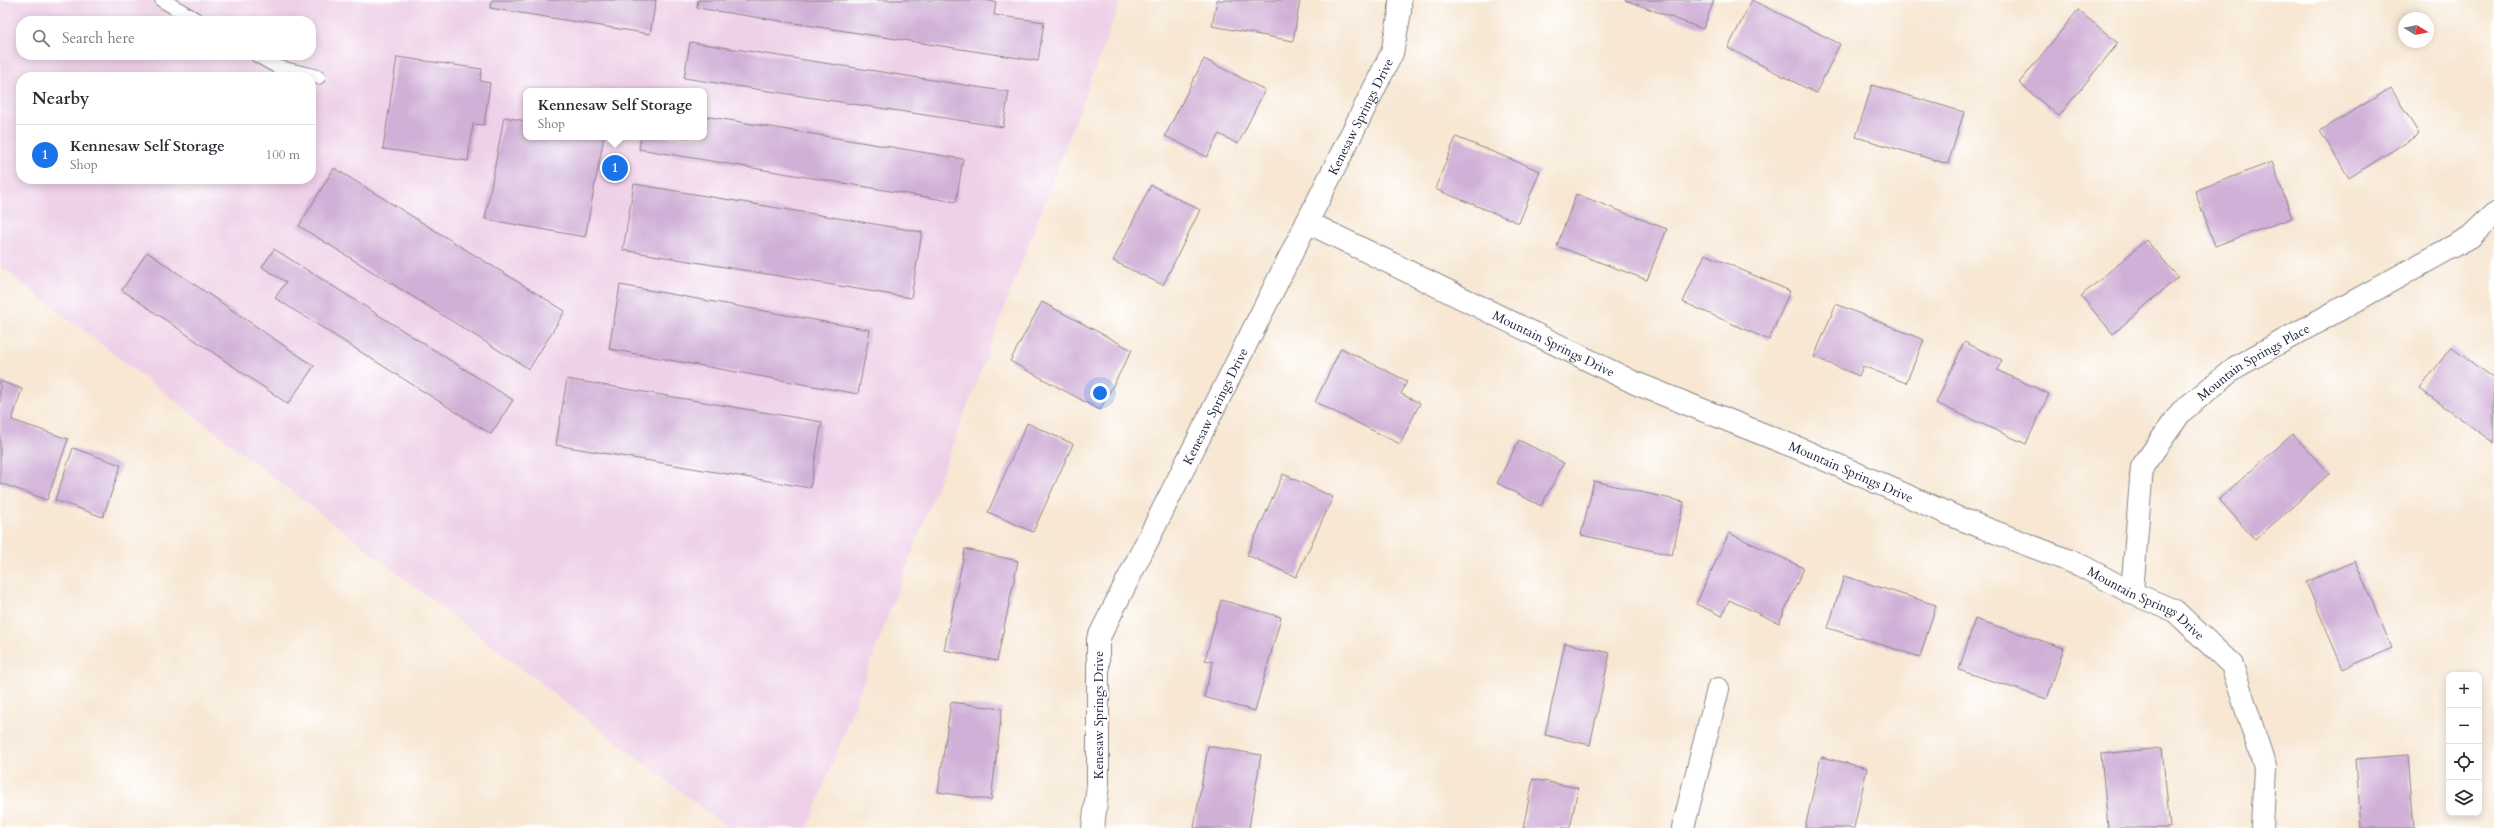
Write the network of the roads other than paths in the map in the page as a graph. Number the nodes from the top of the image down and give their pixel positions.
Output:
1 (162, 0) edge
2 (1400, 0) edge
3 (189, 16) edge
4 (266, 60) edge
5 (297, 72) edge
6 (2494, 214) edge
7 (1307, 222) junction
8 (2132, 594) junction
9 (1718, 689) dead end
10 (1093, 828) edge
11 (1683, 828) edge
12 (2262, 828) edge

1 - 3 lane
2 - 7 street, Kenesaw Springs Drive
4 - 5 lane
6 - 8 street, Mountain Springs Place
7 - 8 street, Mountain Springs Drive
7 - 10 street, Kenesaw Springs Drive
8 - 12 street, Mountain Springs Drive
9 - 11 street

